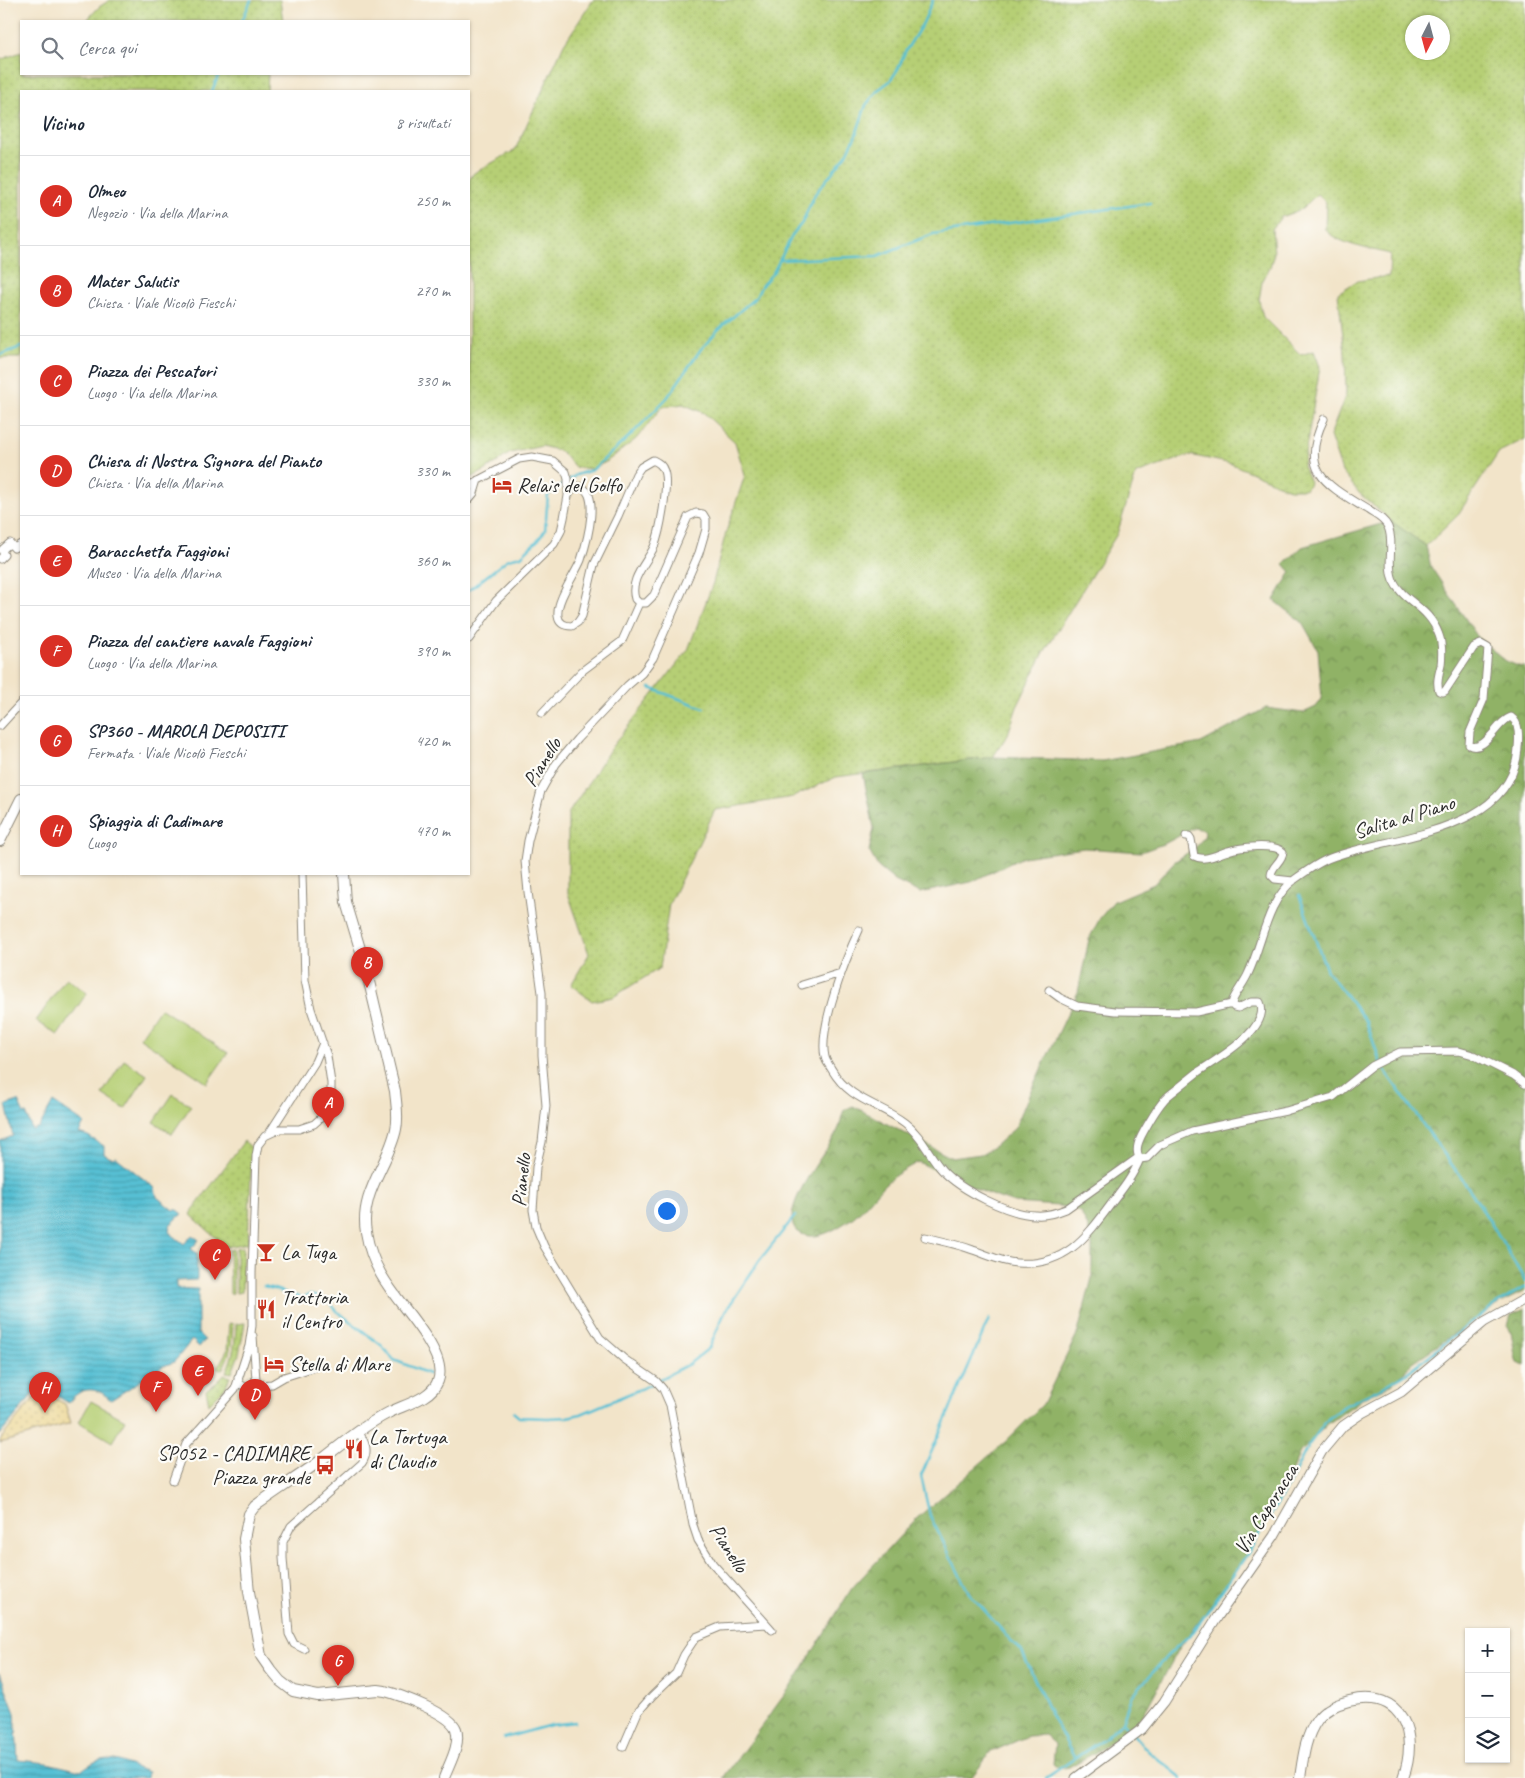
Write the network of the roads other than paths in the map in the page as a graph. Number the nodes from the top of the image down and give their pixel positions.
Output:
1 (1324, 420) dead end
2 (478, 480) junction
3 (470, 484) edge
4 (568, 496) junction
5 (470, 498) edge
6 (20, 545) edge
7 (0, 559) edge
8 (639, 603) junction
9 (470, 638) edge
10 (20, 705) edge
11 (542, 713) dead end
12 (0, 726) edge
13 (20, 801) edge
14 (1186, 836) dead end
15 (0, 841) edge
16 (302, 875) edge
17 (344, 875) edge
18 (1292, 881) junction
19 (859, 930) dead end
20 (841, 973) junction
21 (802, 985) dead end
22 (1049, 990) dead end
23 (1232, 1004) junction
24 (323, 1042) junction
25 (1525, 1084) edge
26 (270, 1132) junction
27 (1139, 1158) junction
28 (925, 1237) dead end
29 (1525, 1299) edge
30 (252, 1326) junction
31 (321, 1365) dead end
32 (238, 1378) junction
33 (256, 1380) junction
34 (358, 1431) junction
35 (173, 1480) dead end
36 (304, 1649) dead end
37 (623, 1747) dead end
38 (444, 1778) edge
39 (1076, 1778) edge
40 (1300, 1778) edge
41 (1403, 1778) edge

1 - 18 street, Salita al Piano
2 - 3 street
2 - 4 street
2 - 5 street
4 - 8 street
4 - 9 street
6 - 7 street
8 - 11 street
8 - 37 street, Pianello
10 - 12 street
13 - 15 main road
14 - 18 street
16 - 24 street
17 - 34 main road
18 - 23 street, Salita al Piano
19 - 20 street
20 - 21 street
20 - 27 street
22 - 23 street
23 - 27 street
24 - 26 street
24 - 26 street
25 - 27 street
26 - 30 street
27 - 28 street
29 - 39 street, Via Caporacca
30 - 32 street
30 - 33 street
31 - 33 street
32 - 33 street
32 - 35 street
34 - 36 street
34 - 38 main road
40 - 41 main road

